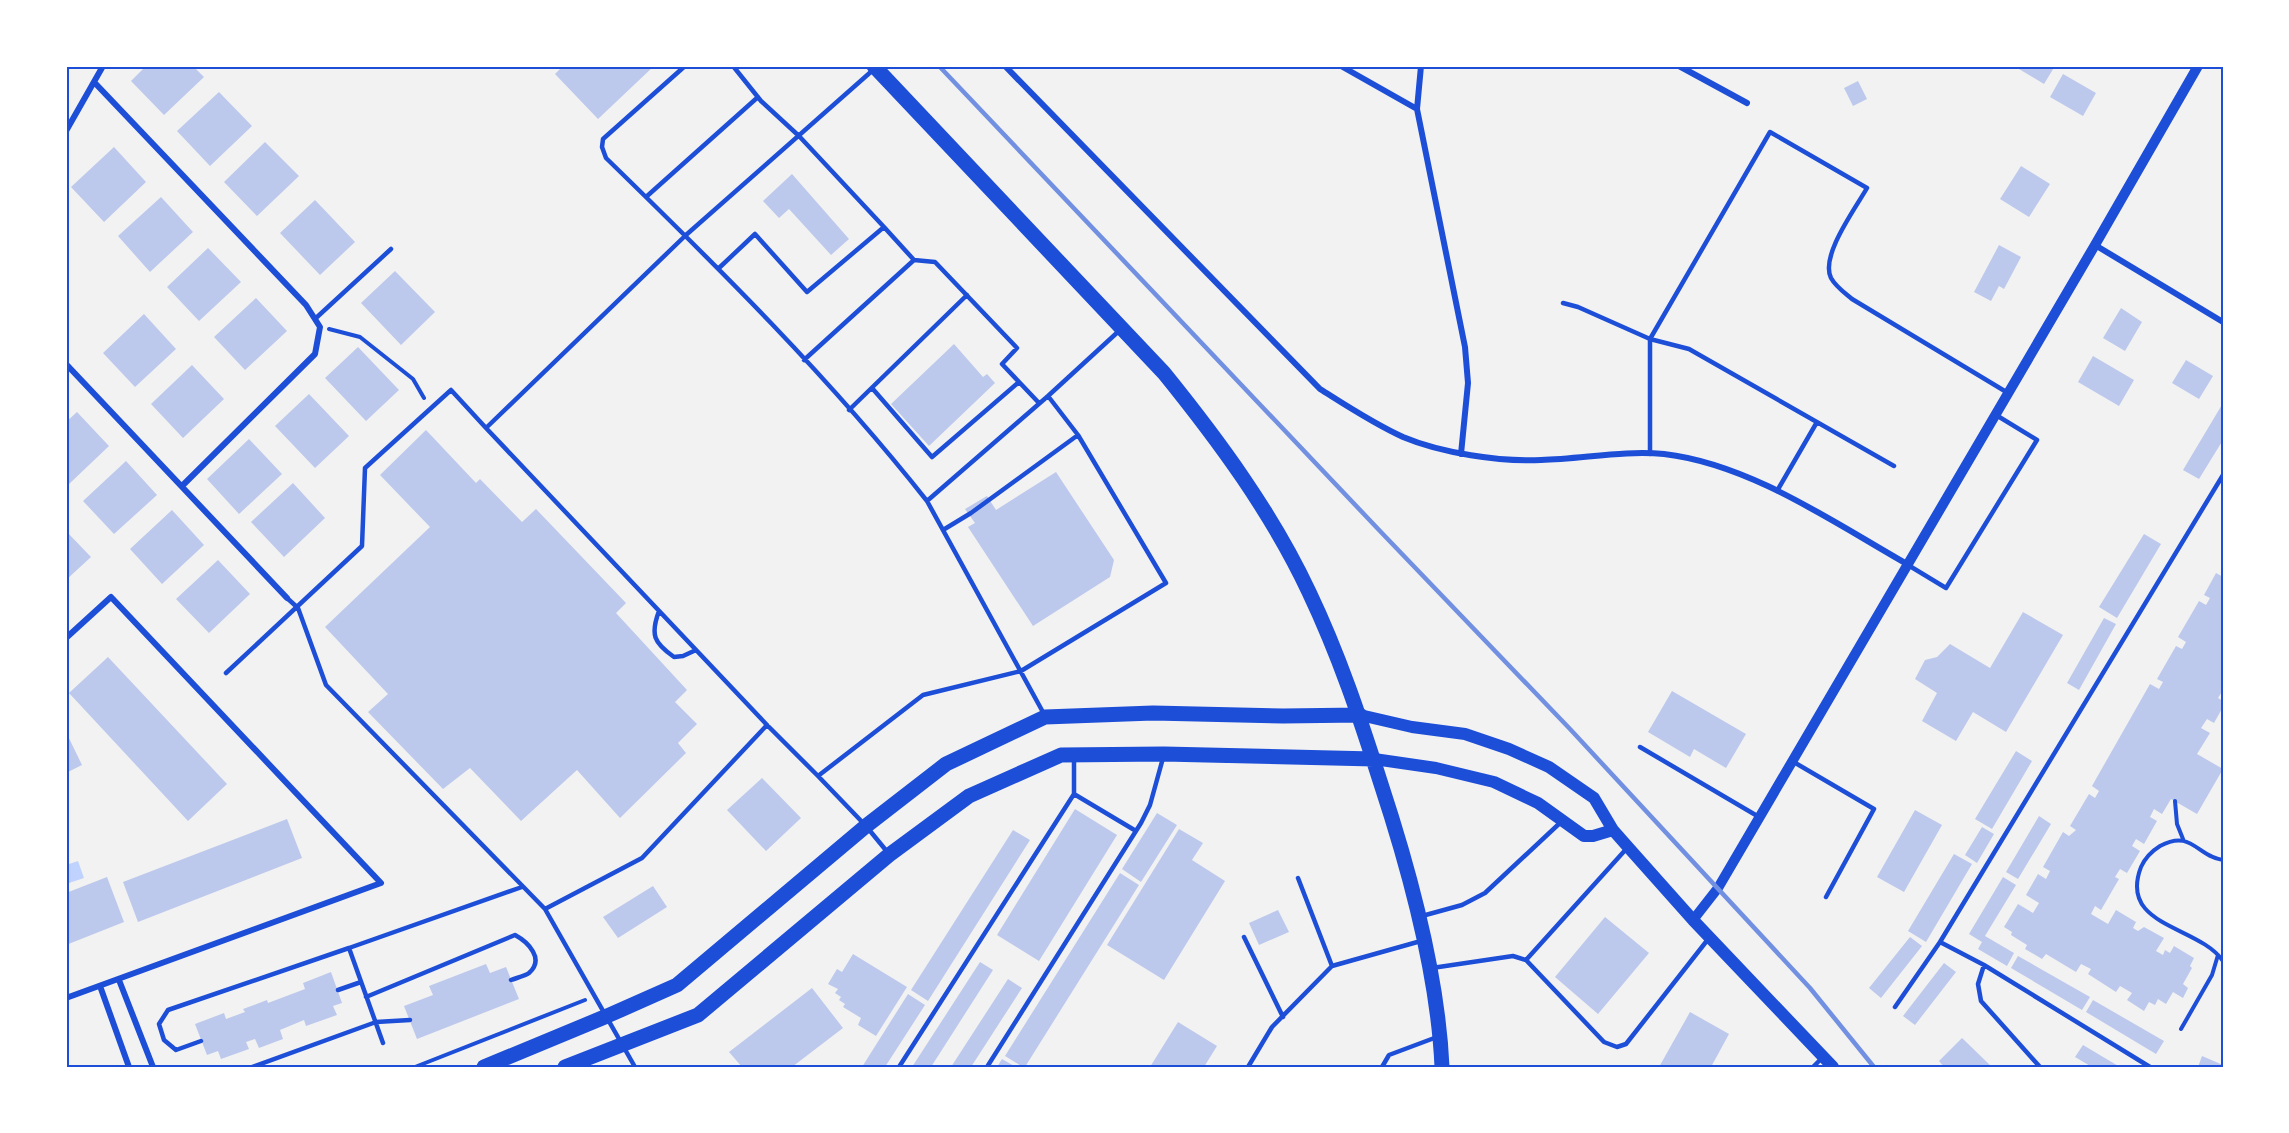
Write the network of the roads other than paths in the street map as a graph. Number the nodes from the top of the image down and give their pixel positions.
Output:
1 (103, 66) edge
2 (685, 66) edge
3 (733, 66) edge
4 (1005, 66) edge
5 (1341, 66) edge
6 (1421, 66) edge
7 (1679, 66) edge
8 (2198, 66) edge
9 (875, 67) edge
10 (94, 82) junction
11 (758, 97) junction
12 (1747, 103) dead end
13 (1418, 109) junction
14 (66, 131) edge
15 (798, 136) junction
16 (646, 197) junction
17 (884, 227) junction
18 (686, 235) junction
19 (2095, 246) junction
20 (391, 249) dead end
21 (914, 261) junction
22 (719, 268) junction
23 (967, 295) junction
24 (1563, 303) dead end
25 (316, 318) junction
26 (2223, 322) edge
27 (1122, 328) junction
28 (1650, 339) junction
29 (804, 360) junction
30 (66, 364) edge
31 (1019, 382) junction
32 (872, 388) junction
33 (2008, 393) junction
34 (1048, 396) junction
35 (1039, 403) junction
36 (849, 410) junction
37 (1996, 414) junction
38 (1817, 422) junction
39 (486, 428) junction
40 (1078, 435) junction
41 (1461, 454) junction
42 (1650, 454) junction
43 (1894, 466) dead end
44 (2223, 475) edge
45 (182, 486) junction
46 (1777, 491) junction
47 (927, 501) junction
48 (943, 530) junction
49 (1907, 564) junction
50 (287, 598) joint
51 (298, 608) junction
52 (659, 612) junction
53 (66, 638) edge
54 (696, 650) junction
55 (1021, 671) junction
56 (226, 673) dead end
57 (1360, 715) junction
58 (1045, 717) junction
59 (767, 725) junction
60 (1640, 747) dead end
61 (1164, 754) junction
62 (1074, 755) junction
63 (1374, 759) junction
64 (1792, 761) junction
65 (818, 776) junction
66 (1074, 794) junction
67 (1759, 818) junction
68 (1563, 820) junction
69 (866, 826) junction
70 (1613, 830) junction
71 (1136, 831) junction
72 (1628, 847) junction
73 (889, 855) junction
74 (1298, 878) dead end
75 (522, 887) junction
76 (1826, 897) dead end
77 (545, 909) junction
78 (1418, 917) junction
79 (1693, 920) junction
80 (1244, 937) dead end
81 (1709, 937) junction
82 (1423, 940) junction
83 (1940, 942) junction
84 (349, 948) junction
85 (1526, 960) junction
86 (1984, 965) junction
87 (1332, 966) junction
88 (1429, 969) junction
89 (119, 980) junction
90 (511, 980) dead end
91 (361, 982) junction
92 (100, 986) junction
93 (338, 990) dead end
94 (66, 998) edge
95 (366, 998) junction
96 (1895, 1007) dead end
97 (607, 1016) junction
98 (1282, 1017) junction
99 (410, 1020) dead end
100 (376, 1022) junction
101 (1439, 1036) junction
102 (201, 1041) dead end
103 (383, 1043) dead end
104 (623, 1044) junction
105 (1823, 1057) junction
106 (129, 1067) edge
107 (153, 1067) edge
108 (252, 1067) edge
109 (484, 1067) edge
110 (565, 1067) edge
111 (635, 1067) edge
112 (899, 1067) edge
113 (987, 1067) edge
114 (1248, 1067) edge
115 (1382, 1067) edge
116 (1442, 1067) edge
117 (1813, 1067) edge
118 (1833, 1067) edge
119 (2040, 1067) edge
120 (2152, 1067) edge

1 - 10 street
2 - 16 lane
3 - 11 lane
4 - 41 street
5 - 13 street
6 - 13 street
7 - 12 street
8 - 19 street
9 - 15 lane
9 - 27 main road
10 - 14 street
10 - 25 street
11 - 15 lane
11 - 16 lane
13 - 41 street
15 - 17 lane
15 - 18 lane
16 - 18 lane
17 - 21 lane
17 - 22 lane
18 - 22 lane
18 - 39 lane
19 - 26 street
19 - 33 street
20 - 25 lane
21 - 23 lane
21 - 29 lane
22 - 29 lane
23 - 31 lane
23 - 32 lane
24 - 28 lane
25 - 45 street
27 - 34 lane
27 - 57 main road
28 - 33 lane
28 - 38 lane
28 - 42 lane
29 - 36 lane
30 - 45 street
31 - 32 lane
31 - 35 lane
32 - 36 lane
33 - 37 street
34 - 35 lane
34 - 40 lane
35 - 47 lane
36 - 47 lane
37 - 49 street
37 - 49 lane
38 - 43 lane
38 - 46 lane
39 - 51 lane
39 - 52 lane
40 - 48 lane
40 - 55 lane
41 - 42 street
42 - 46 street
44 - 83 lane
45 - 50 street
46 - 49 street
47 - 48 lane
48 - 55 lane
49 - 64 street
50 - 51 lane
51 - 56 lane
51 - 75 lane
52 - 54 lane
52 - 54 lane
53 - 89 street
54 - 59 lane
55 - 58 lane
55 - 65 lane
57 - 58 main road
57 - 63 main road
57 - 70 main road
58 - 69 main road
59 - 65 lane
59 - 77 lane
60 - 67 lane
61 - 62 main road
61 - 63 main road
61 - 71 lane
62 - 66 lane
62 - 73 main road
63 - 68 main road
63 - 78 main road
64 - 67 street
64 - 76 lane
65 - 69 lane
66 - 71 lane
66 - 112 lane
67 - 79 street
68 - 70 main road
68 - 78 lane
69 - 73 lane
69 - 97 main road
70 - 72 main road
71 - 113 lane
72 - 79 main road
72 - 85 lane
73 - 104 main road
74 - 87 lane
75 - 77 lane
75 - 84 lane
77 - 97 lane
78 - 82 main road
79 - 81 main road
80 - 98 lane
81 - 85 lane
81 - 105 main road
82 - 87 lane
82 - 88 main road
83 - 86 lane
83 - 96 lane
84 - 91 lane
84 - 102 lane
85 - 88 lane
86 - 119 lane
86 - 120 lane
87 - 98 lane
88 - 101 main road
89 - 92 street
89 - 107 street
90 - 95 lane
91 - 93 lane
91 - 95 lane
92 - 94 street
92 - 106 street
95 - 100 lane
97 - 104 lane
97 - 109 main road
98 - 114 lane
99 - 100 lane
100 - 103 lane
100 - 108 lane
101 - 115 lane
101 - 116 main road
104 - 110 main road
104 - 111 lane
105 - 117 lane
105 - 118 main road

